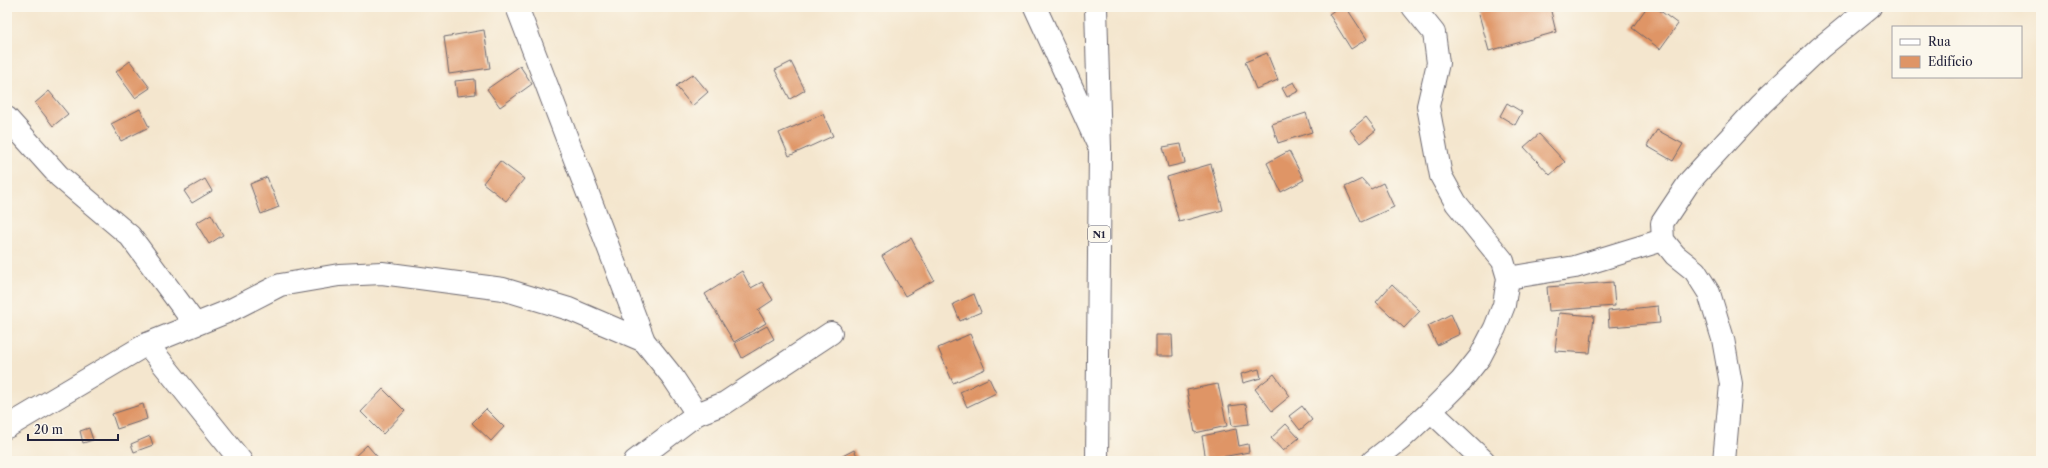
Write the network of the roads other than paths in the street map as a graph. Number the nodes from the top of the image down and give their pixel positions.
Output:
1 (516, 7) edge
2 (1035, 7) edge
3 (1096, 7) edge
4 (1413, 7) edge
5 (1870, 7) edge
6 (7, 118) edge
7 (1100, 149) junction
8 (1663, 240) junction
9 (1508, 278) junction
10 (195, 324) junction
11 (831, 333) dead end
12 (644, 342) junction
13 (147, 344) junction
14 (1431, 410) junction
15 (697, 414) junction
16 (7, 427) edge
17 (241, 461) edge
18 (635, 461) edge
19 (1097, 461) edge
20 (1373, 461) edge
21 (1484, 461) edge
22 (1724, 461) edge

1 - 12 main road
2 - 7 main road
3 - 7 main road, N1
4 - 9 main road
5 - 8 main road
6 - 10 main road
7 - 19 main road, N1
8 - 9 main road
8 - 22 main road
9 - 14 main road
10 - 12 main road
10 - 13 main road
11 - 15 main road
12 - 15 main road
13 - 16 main road
13 - 17 main road
14 - 20 main road
14 - 21 main road
15 - 18 main road

